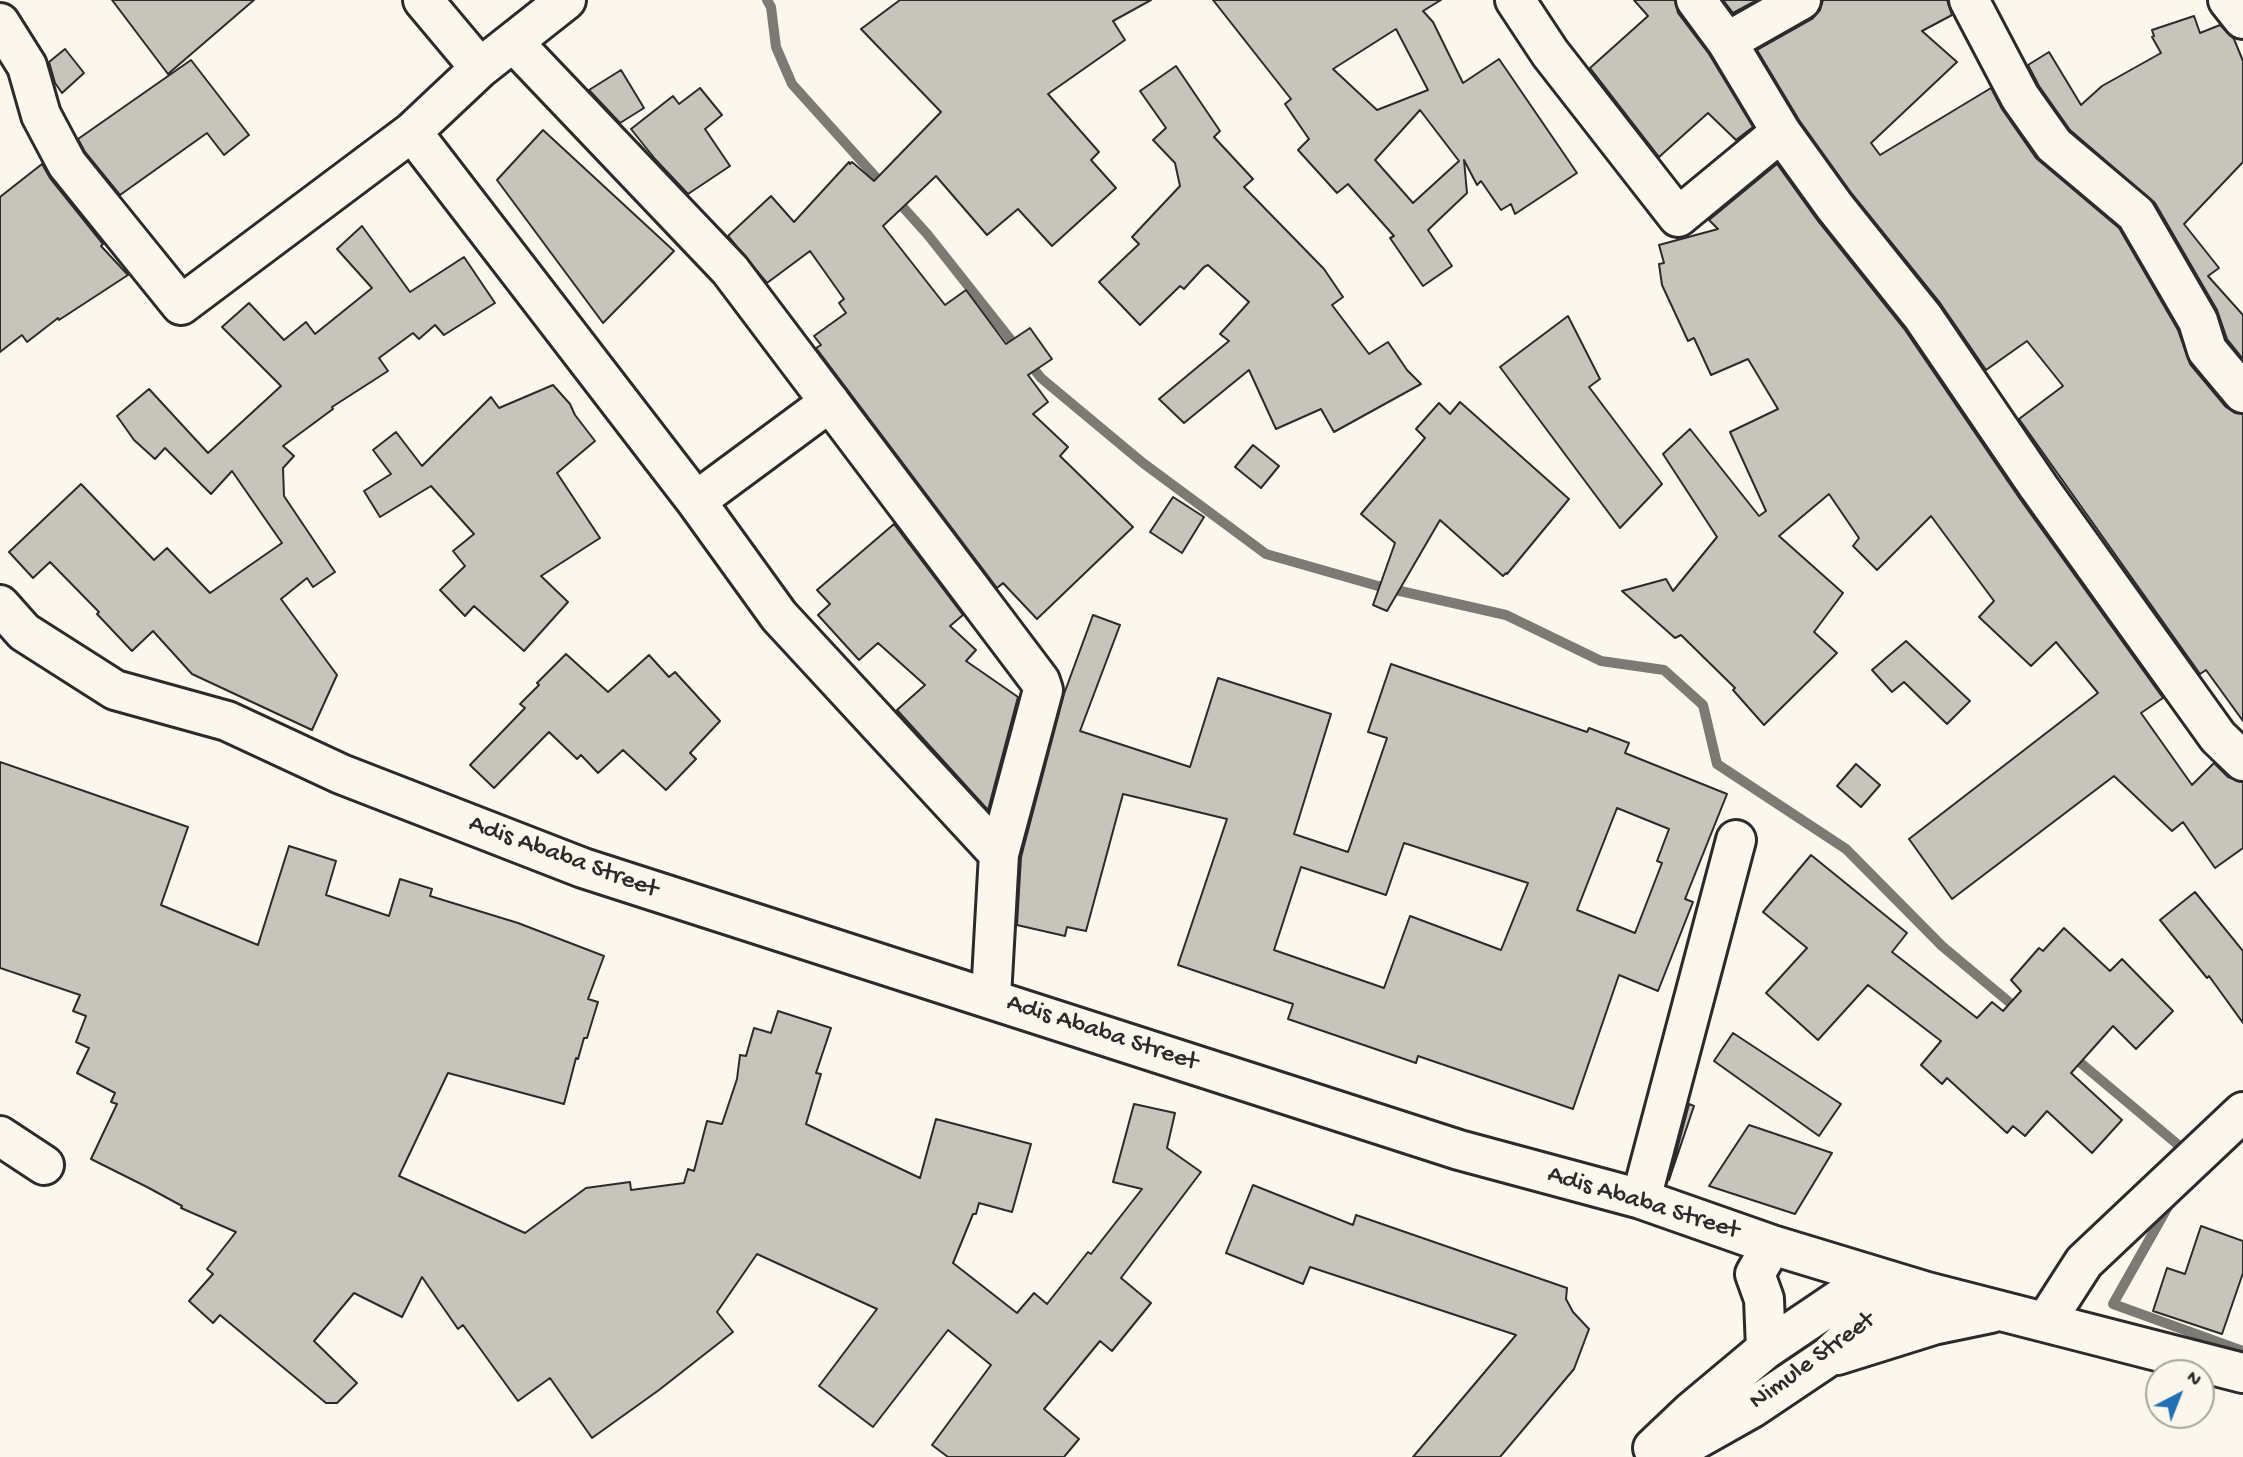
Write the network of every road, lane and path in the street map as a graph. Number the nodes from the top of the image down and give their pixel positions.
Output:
1 (423, 0) edge
2 (566, 0) edge
3 (1515, 0) edge
4 (1696, 0) edge
5 (1801, 0) edge
6 (1969, 0) edge
7 (2228, 0) edge
8 (2243, 19) edge
9 (0, 23) edge
10 (513, 42) junction
11 (1727, 42) junction
12 (480, 68) junction
13 (412, 132) junction
14 (1782, 132) junction
15 (2243, 393) edge
16 (830, 402) junction
17 (696, 500) junction
18 (0, 605) edge
19 (2243, 761) edge
20 (1736, 840) dead end
21 (999, 854) junction
22 (990, 997) junction
23 (2243, 1112) edge
24 (0, 1136) edge
25 (44, 1165) dead end
26 (1642, 1199) junction
27 (1772, 1245) junction
28 (1874, 1276) junction
29 (1927, 1292) junction
30 (2003, 1310) junction
31 (2046, 1321) junction
32 (1766, 1349) junction
33 (1828, 1357) junction
34 (2243, 1373) edge
35 (1645, 1457) edge
36 (1665, 1457) edge

1 - 12 street
2 - 10 street
3 - 14 street
4 - 11 street
5 - 11 street
6 - 15 street
7 - 8 street
9 - 13 street
10 - 12 street
10 - 16 street
11 - 14 street
12 - 13 street
13 - 17 street
14 - 19 street
16 - 17 street
16 - 21 street
17 - 21 street
18 - 22 street, Adis Ababa Street
20 - 26 street
21 - 22 street
22 - 26 street, Adis Ababa Street
23 - 31 street
24 - 25 street
26 - 27 street, Adis Ababa Street
27 - 28 street, Adis Ababa Street
27 - 32 street
28 - 29 street, Adis Ababa Street
28 - 32 street, Nimule Street
29 - 30 street, Adis Ababa Street
29 - 33 street, Nimule Street
30 - 31 street, Adis Ababa Street
30 - 33 street
31 - 34 street, Adis Ababa Street
32 - 35 street, Nimule Street
33 - 36 street, Nimule Street

